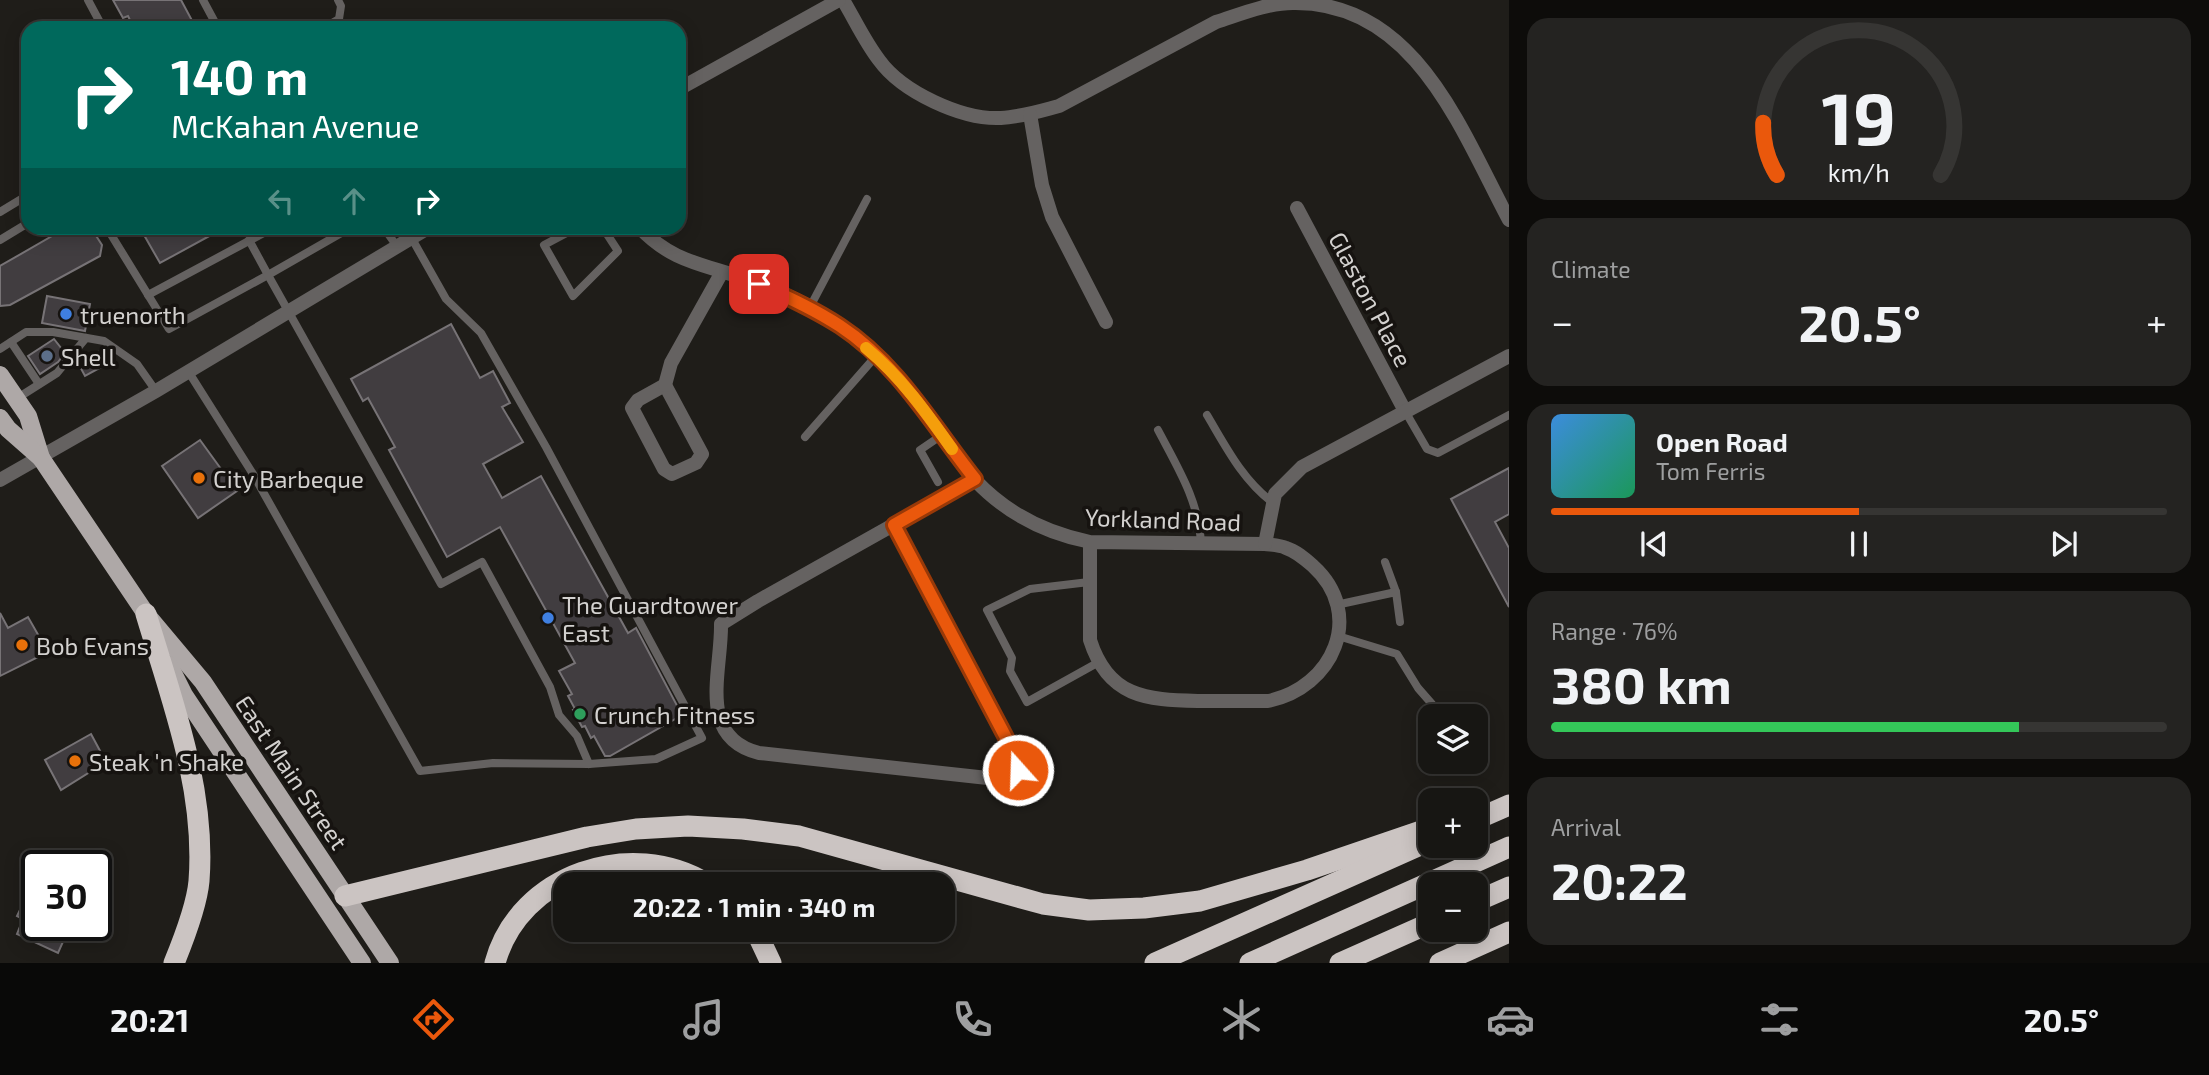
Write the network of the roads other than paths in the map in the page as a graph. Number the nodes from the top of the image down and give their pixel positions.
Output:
1 (88, 0) edge
2 (203, 0) edge
3 (338, 0) edge
4 (841, 0) edge
5 (1342, 5) edge
6 (99, 21) edge
7 (214, 21) edge
8 (336, 21) edge
9 (686, 85) edge
10 (1030, 114) junction
11 (21, 199) edge
12 (867, 199) dead end
13 (1297, 208) dead end
14 (0, 212) edge
15 (1509, 220) edge
16 (21, 227) edge
17 (111, 235) edge
18 (259, 235) edge
19 (338, 235) edge
20 (389, 235) edge
21 (415, 235) edge
22 (563, 235) edge
23 (611, 235) edge
24 (649, 235) edge
25 (411, 237) junction
26 (0, 240) edge
27 (249, 240) junction
28 (396, 245) junction
29 (722, 272) junction
30 (268, 275) junction
31 (148, 295) junction
32 (810, 307) junction
33 (286, 311) junction
34 (1106, 322) dead end
35 (86, 338) junction
36 (11, 342) junction
37 (0, 349) edge
38 (876, 356) junction
39 (1509, 356) edge
40 (188, 371) junction
41 (0, 375) edge
42 (39, 384) junction
43 (665, 385) junction
44 (156, 391) junction
45 (16, 399) junction
46 (1405, 411) junction
47 (1207, 415) dead end
48 (1509, 415) edge
49 (0, 418) edge
50 (1158, 430) dead end
51 (942, 435) junction
52 (805, 437) dead end
53 (41, 458) junction
54 (975, 479) junction
55 (0, 480) edge
56 (938, 482) dead end
57 (1272, 502) junction
58 (894, 525) junction
59 (1090, 542) junction
60 (1201, 544) junction
61 (1265, 544) junction
62 (1385, 562) dead end
63 (1089, 582) junction
64 (1396, 592) junction
65 (1336, 604) junction
66 (146, 614) junction
67 (1400, 622) dead end
68 (1338, 636) junction
69 (1099, 662) junction
70 (1433, 704) dead end
71 (589, 764) junction
72 (1509, 805) edge
73 (1488, 814) edge
74 (1418, 832) edge
75 (1418, 845) edge
76 (1509, 847) edge
77 (583, 872) edge
78 (684, 872) edge
79 (1509, 887) edge
80 (553, 888) edge
81 (345, 896) junction
82 (1488, 896) edge
83 (1418, 928) edge
84 (1509, 934) edge
85 (761, 942) edge
86 (174, 963) edge
87 (362, 963) edge
88 (390, 963) edge
89 (495, 963) edge
90 (771, 963) edge
91 (1155, 963) edge
92 (1250, 963) edge
93 (1340, 963) edge
94 (1440, 963) edge
95 (1465, 963) edge

1 - 6 lane
2 - 7 lane
3 - 8 lane
4 - 9 street
4 - 10 street
5 - 10 street
5 - 15 street
10 - 34 street
11 - 14 lane
12 - 32 lane
13 - 46 street, Glaston Place
16 - 26 lane
17 - 31 lane
18 - 27 lane
19 - 30 lane
20 - 28 lane
21 - 25 street
22 - 23 lane
24 - 29 street, Yorkland Road
25 - 28 street
25 - 71 lane
27 - 30 lane
27 - 31 lane
28 - 33 street
29 - 32 street, Yorkland Road
29 - 43 street
30 - 31 lane
30 - 33 lane
32 - 38 street, Yorkland Road
33 - 40 street
33 - 71 lane
35 - 36 lane
35 - 42 lane
35 - 44 lane
36 - 37 lane
36 - 42 lane
38 - 51 street, Yorkland Road
38 - 52 lane
39 - 46 street, Yorkland Road
40 - 44 street
40 - 71 lane
41 - 45 main road, East Main Street
42 - 45 lane
43 - 43 street
44 - 53 street
45 - 53 main road, East Main Street
46 - 48 lane
46 - 57 street, Yorkland Road
47 - 57 lane
49 - 53 main road, East Main Street
50 - 60 lane
51 - 54 street, Yorkland Road
51 - 56 lane
53 - 55 street
53 - 66 main road, East Main Street
54 - 58 street
54 - 59 street, Yorkland Road
57 - 61 street, Yorkland Road
58 - 58 street
59 - 60 street, Yorkland Road
59 - 63 street
60 - 61 street, Yorkland Road
61 - 65 street
62 - 64 lane
63 - 69 street
63 - 69 lane
64 - 65 lane
64 - 67 lane
65 - 68 street
66 - 81 main road, East Main Street
66 - 86 highway
66 - 87 main road, East Main Street
68 - 69 street
68 - 70 lane
72 - 73 highway
74 - 81 highway
75 - 91 highway
76 - 92 highway
77 - 78 highway
79 - 82 highway
80 - 89 highway
81 - 88 main road, East Main Street
83 - 93 highway
84 - 94 highway
84 - 95 highway
85 - 90 highway

